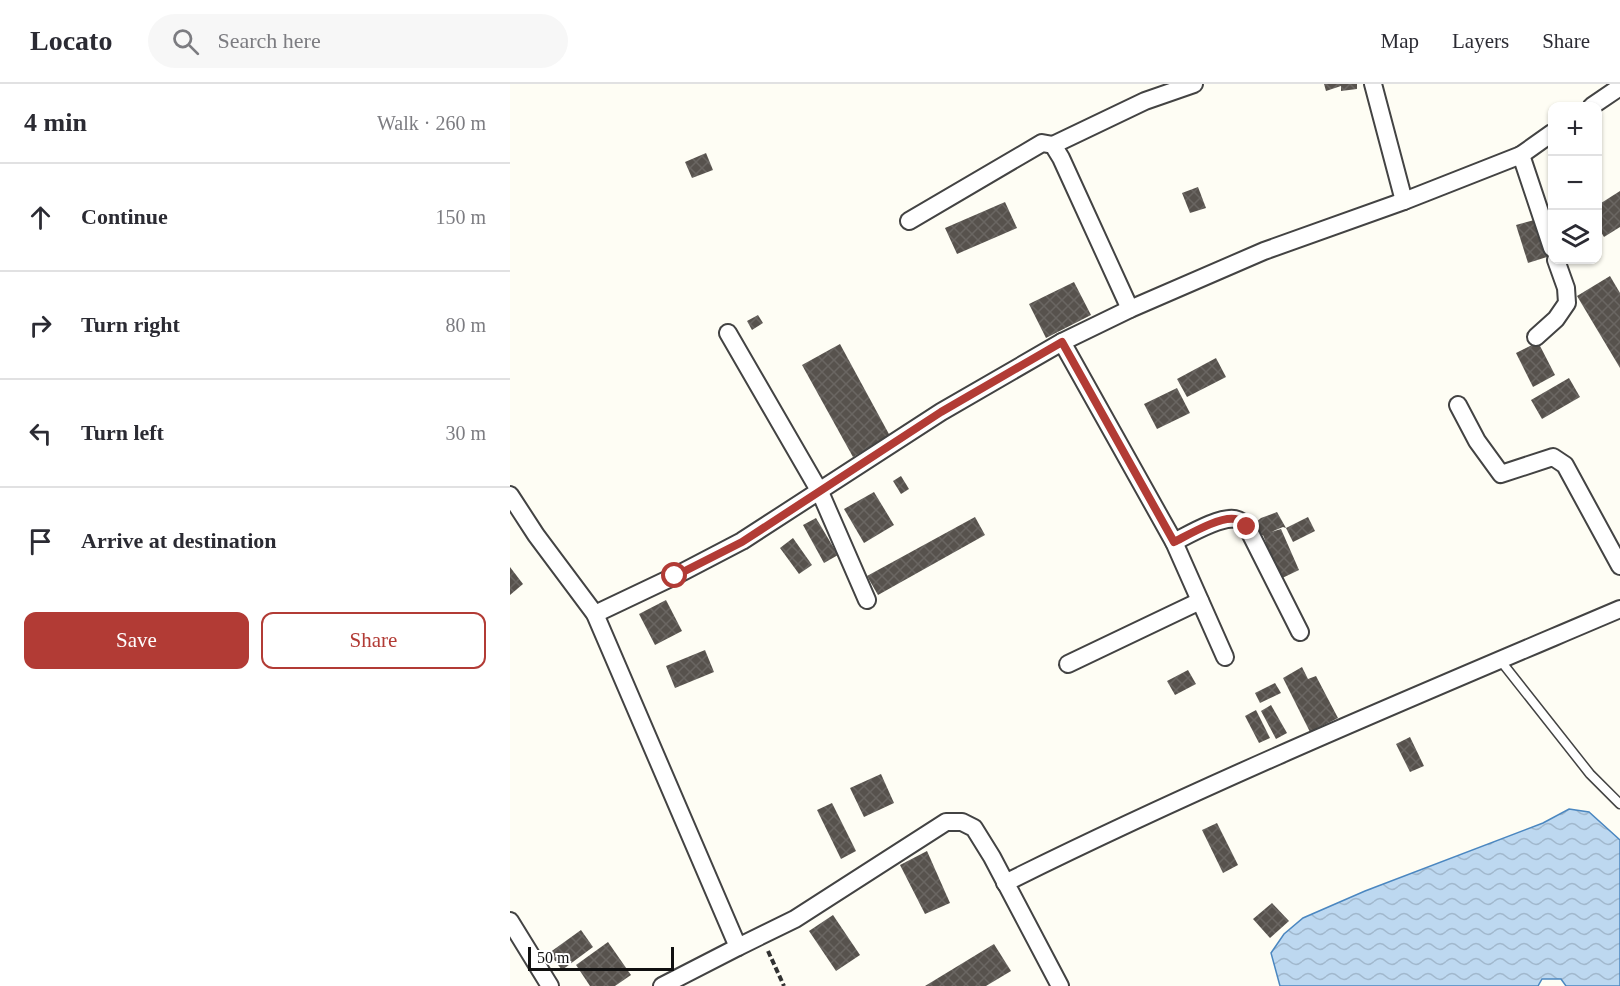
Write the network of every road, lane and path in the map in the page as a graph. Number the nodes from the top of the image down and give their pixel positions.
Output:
1 (1194, 84) edge
2 (1373, 84) edge
3 (1620, 87) edge
4 (1598, 102) edge
5 (1548, 136) edge
6 (1053, 145) junction
7 (1521, 155) junction
8 (1404, 201) junction
9 (909, 221) dead end
10 (1548, 236) edge
11 (1557, 264) edge
12 (1130, 309) junction
13 (728, 333) dead end
14 (1536, 337) dead end
15 (1062, 342) junction
16 (1458, 405) dead end
17 (820, 492) junction
18 (510, 495) edge
19 (1174, 542) junction
20 (1620, 566) edge
21 (867, 600) dead end
22 (1200, 601) junction
23 (1620, 609) edge
24 (595, 614) junction
25 (1300, 632) dead end
26 (1225, 657) dead end
27 (1500, 660) junction
28 (1068, 664) dead end
29 (1620, 804) edge
30 (1005, 884) junction
31 (510, 921) edge
32 (762, 937) junction
33 (738, 947) junction
34 (550, 986) edge
35 (662, 986) edge
36 (784, 986) edge
37 (1059, 986) edge

1 - 6 street
2 - 8 street
3 - 4 street
5 - 7 street
6 - 9 street
6 - 12 street
7 - 8 street
7 - 10 street
8 - 12 street
11 - 14 street
12 - 15 street
13 - 17 street
15 - 17 street
15 - 19 street
16 - 20 street
17 - 21 street
17 - 24 street
18 - 24 street
19 - 22 street
19 - 25 street
22 - 26 street
22 - 28 street
23 - 27 street
24 - 33 street
27 - 29 lane
27 - 30 street
30 - 32 street
30 - 37 street
31 - 34 street
32 - 33 street
32 - 36 path
33 - 35 street

